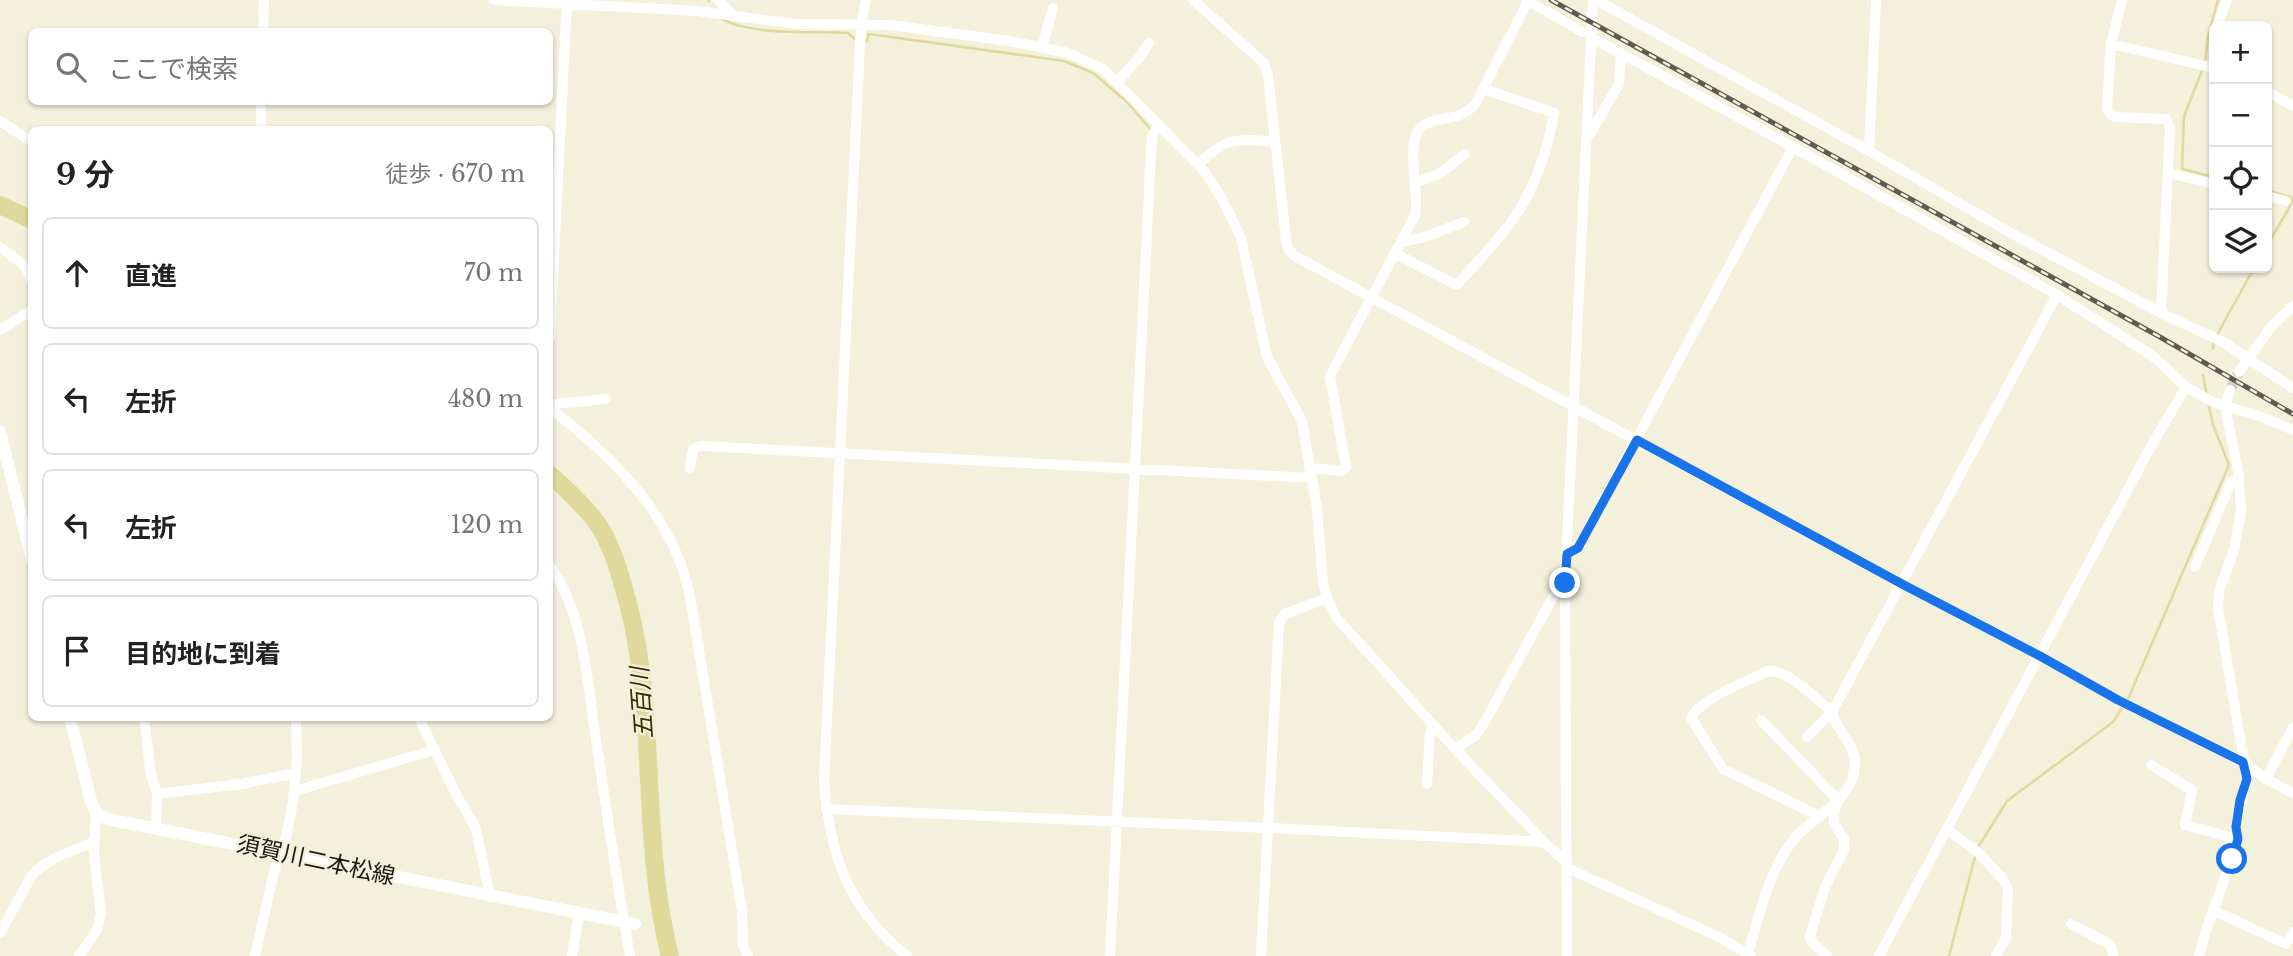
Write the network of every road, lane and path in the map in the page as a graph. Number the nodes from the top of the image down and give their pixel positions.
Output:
1 (264, 0) edge
2 (494, 0) edge
3 (718, 0) edge
4 (866, 0) edge
5 (1193, 0) edge
6 (1619, 0) edge
7 (1877, 0) edge
8 (2122, 0) edge
9 (2227, 0) edge
10 (1527, 1) edge
11 (567, 2) edge
12 (1595, 2) edge
13 (1053, 8) dead end
14 (1618, 12) junction
15 (733, 15) junction
16 (2219, 21) edge
17 (861, 24) junction
18 (263, 28) edge
19 (1590, 36) junction
20 (1149, 43) dead end
21 (2111, 44) junction
22 (1042, 47) junction
23 (1621, 54) junction
24 (2207, 66) edge
25 (1117, 82) junction
26 (1484, 89) junction
27 (2272, 94) edge
28 (261, 105) edge
29 (2293, 106) edge
30 (0, 121) edge
31 (1158, 125) junction
32 (261, 126) edge
33 (28, 139) edge
34 (1586, 141) junction
35 (1274, 142) junction
36 (1793, 148) junction
37 (1869, 151) junction
38 (1465, 154) dead end
39 (1198, 165) junction
40 (2168, 173) junction
41 (1416, 182) junction
42 (2209, 183) edge
43 (2272, 197) edge
44 (2286, 201) dead end
45 (1464, 222) dead end
46 (1401, 242) junction
47 (0, 247) edge
48 (1394, 253) junction
49 (28, 267) edge
50 (553, 278) edge
51 (2057, 295) junction
52 (1370, 298) junction
53 (2293, 306) edge
54 (28, 312) edge
55 (2161, 313) junction
56 (0, 330) edge
57 (2247, 359) junction
58 (2239, 372) tunnel mouth
59 (2186, 387) junction
60 (2293, 388) edge
61 (2230, 390) tunnel mouth
62 (606, 398) dead end
63 (553, 405) edge
64 (1573, 406) junction
65 (2225, 407) junction
66 (553, 410) edge
67 (2293, 430) edge
68 (0, 432) edge
69 (1637, 440) junction
70 (840, 455) junction
71 (690, 468) dead end
72 (1136, 469) junction
73 (1312, 473) junction
74 (2239, 480) junction
75 (28, 544) edge
76 (1567, 554) junction
77 (2195, 567) dead end
78 (553, 571) edge
79 (1565, 583) junction
80 (1902, 584) junction
81 (1327, 598) junction
82 (2040, 656) junction
83 (1832, 712) junction
84 (1761, 720) dead end
85 (71, 721) edge
86 (144, 721) edge
87 (296, 721) edge
88 (420, 721) edge
89 (1434, 726) junction
90 (2293, 727) edge
91 (1807, 737) dead end
92 (1455, 749) junction
93 (434, 750) junction
94 (2243, 762) junction
95 (2151, 765) dead end
96 (296, 773) junction
97 (2266, 779) junction
98 (1427, 783) dead end
99 (295, 791) junction
100 (2293, 793) edge
101 (157, 794) junction
102 (1838, 800) junction
103 (826, 809) junction
104 (96, 812) junction
105 (1819, 816) junction
106 (1116, 821) junction
107 (1268, 828) junction
108 (156, 829) junction
109 (1947, 829) junction
110 (2238, 839) junction
111 (94, 842) junction
112 (1544, 842) junction
113 (281, 852) junction
114 (1567, 866) junction
115 (491, 897) junction
116 (2213, 910) junction
117 (579, 914) junction
118 (629, 924) junction
119 (2071, 924) dead end
120 (2293, 932) edge
121 (0, 933) edge
122 (2290, 946) edge
123 (1750, 954) edge
124 (79, 956) edge
125 (255, 956) edge
126 (572, 956) edge
127 (630, 956) edge
128 (748, 956) edge
129 (906, 956) edge
130 (1110, 956) edge
131 (1261, 956) edge
132 (1567, 956) edge
133 (1827, 956) edge
134 (1879, 956) edge
135 (1996, 956) edge
136 (2113, 956) edge
137 (2199, 956) edge

1 - 18 street
2 - 11 street
3 - 15 street
4 - 17 street
5 - 35 street
6 - 14 street
7 - 37 street
8 - 21 street
9 - 16 street
10 - 19 street
10 - 26 street
11 - 15 street
11 - 50 street
12 - 14 street
12 - 19 street
13 - 22 street
14 - 37 street
15 - 17 street
17 - 22 street
17 - 70 street
19 - 23 street
19 - 34 street
20 - 25 street
21 - 24 street
21 - 40 street
22 - 25 street
23 - 34 street
23 - 36 street
25 - 31 street
26 - 41 street
26 - 48 street
27 - 29 street
28 - 32 street
30 - 33 street
31 - 39 street
31 - 72 street
34 - 64 street
35 - 39 street
35 - 52 street
36 - 51 street
36 - 69 street
37 - 55 street
38 - 41 street
39 - 73 street
40 - 42 street
40 - 55 street
41 - 46 street
43 - 44 street
45 - 46 street
46 - 48 street
47 - 49 street
48 - 52 street
51 - 59 street
51 - 80 street
52 - 64 street
52 - 73 street
53 - 57 street
54 - 56 street
55 - 57 street
57 - 58 street
57 - 60 street
59 - 65 street
59 - 82 street
61 - 65 street
62 - 63 street
64 - 69 street
64 - 76 street
65 - 67 street
65 - 74 street
66 - 128 street
68 - 75 main road
69 - 76 street
69 - 80 street
70 - 71 street
70 - 72 street
70 - 103 street
72 - 73 street
72 - 106 street
73 - 81 street
74 - 77 street
74 - 94 street
76 - 79 street
78 - 118 street
79 - 92 street
79 - 114 street
80 - 82 street
80 - 83 street
81 - 89 street
81 - 107 street
82 - 94 street
82 - 109 street
83 - 91 street
83 - 102 street
83 - 105 street
84 - 102 street
85 - 104 main road
86 - 101 street
87 - 96 street
88 - 93 street
89 - 92 street
89 - 98 street
90 - 97 street
92 - 112 street
93 - 99 street
93 - 115 street
94 - 97 street
94 - 110 street
95 - 110 street
96 - 99 street
96 - 101 street
97 - 100 street
99 - 113 street
101 - 108 street
102 - 105 street
102 - 133 street
103 - 106 street
103 - 129 street
104 - 108 main road, 須賀川二本松線
104 - 111 street
105 - 123 street
106 - 107 street
106 - 130 street
107 - 112 street
107 - 131 street
108 - 113 main road, 須賀川二本松線
109 - 134 street
109 - 135 street
110 - 116 street
111 - 121 street
111 - 124 street
112 - 114 street
113 - 115 main road, 須賀川二本松線
113 - 125 street
114 - 123 street
114 - 132 street
115 - 117 main road, 須賀川二本松線
116 - 122 street
116 - 137 street
117 - 118 main road, 須賀川二本松線
117 - 126 street
118 - 127 street
119 - 136 street
120 - 122 street

